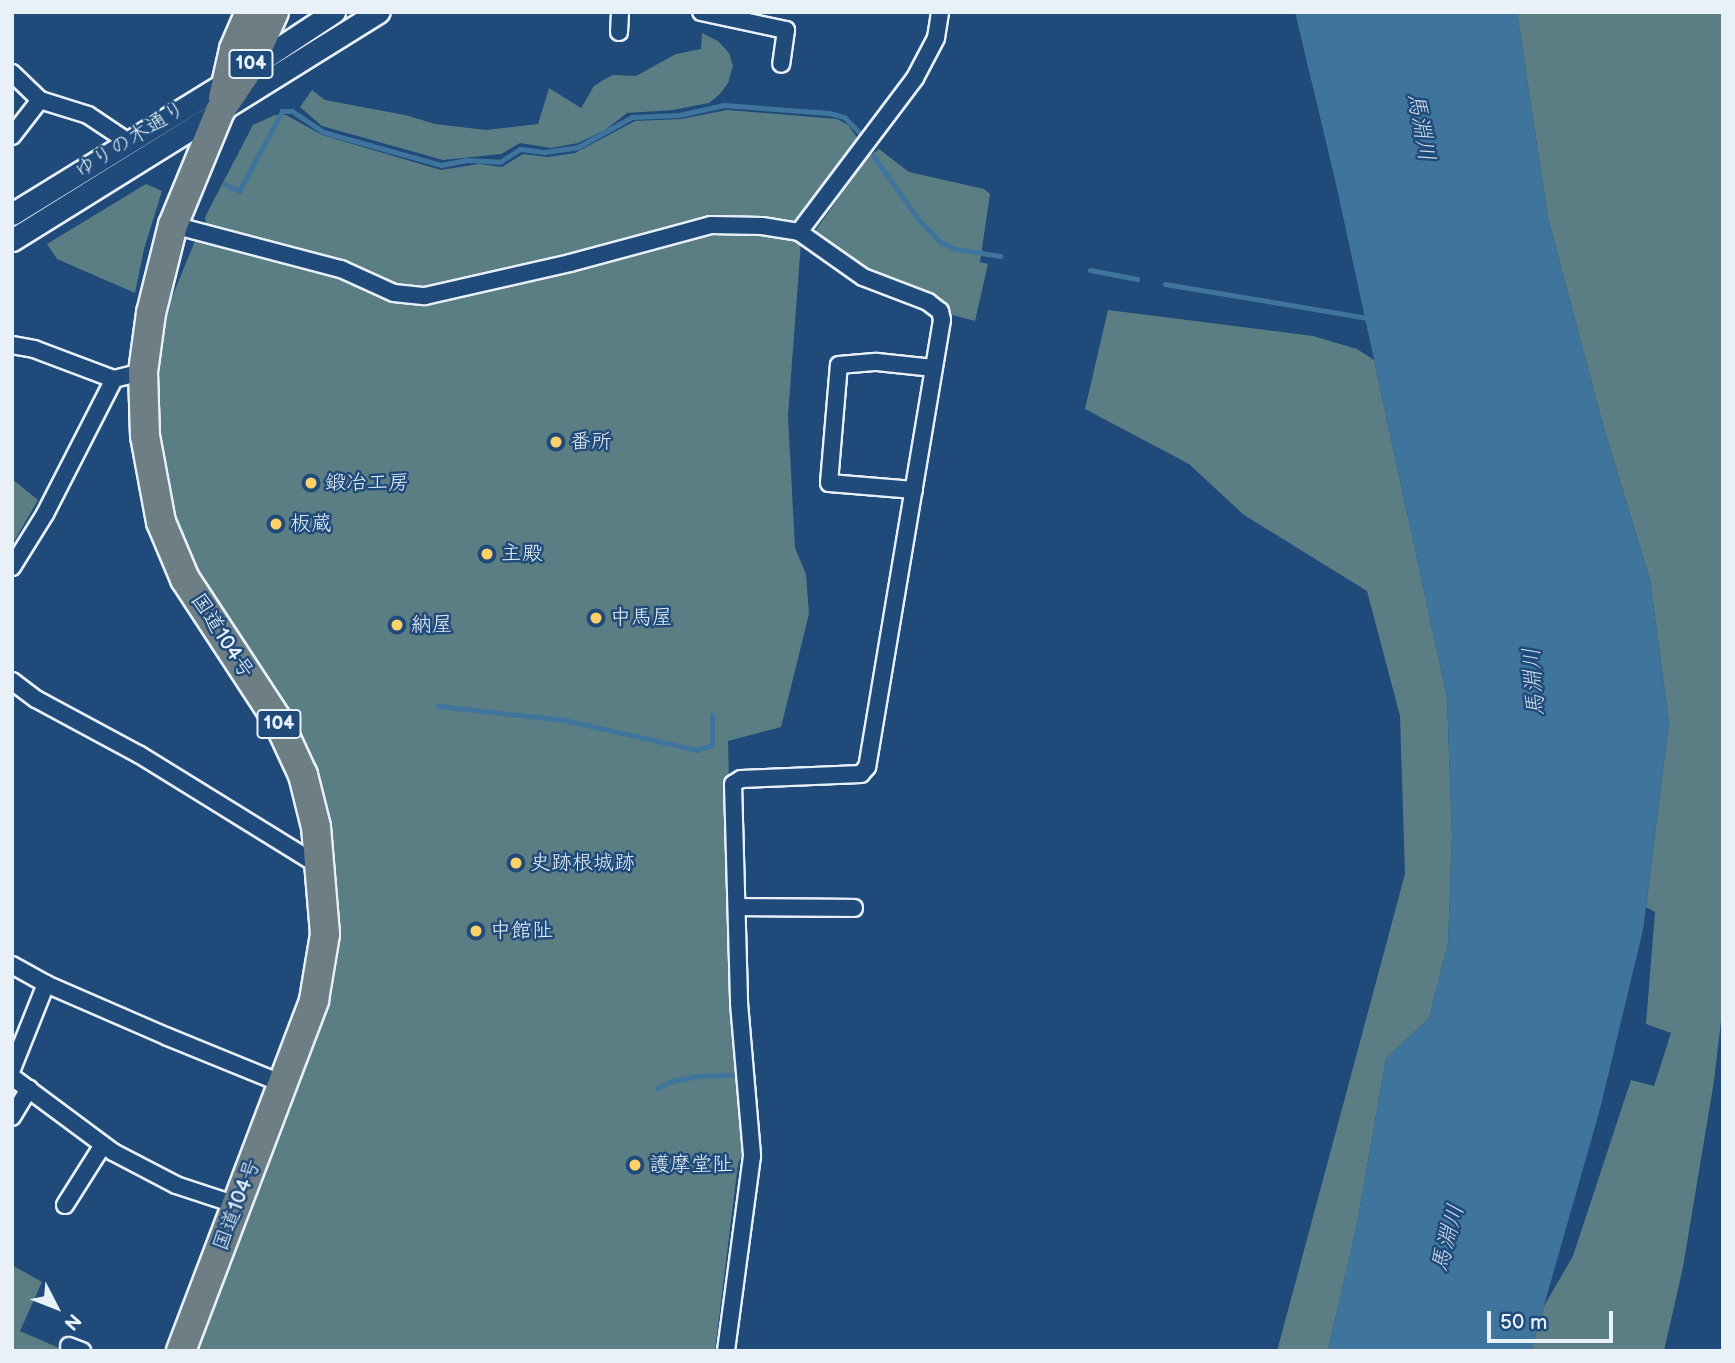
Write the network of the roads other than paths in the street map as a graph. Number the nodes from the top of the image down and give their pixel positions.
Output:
1 (250, 12) edge
2 (274, 12) edge
3 (334, 12) edge
4 (379, 12) edge
5 (620, 12) edge
6 (940, 12) edge
7 (704, 13) edge
8 (619, 32) dead end
9 (781, 64) dead end
10 (249, 68) junction
11 (12, 73) edge
12 (225, 83) junction
13 (40, 100) junction
14 (220, 111) junction
15 (13, 134) edge
16 (127, 141) junction
17 (12, 214) edge
18 (173, 225) junction
19 (799, 232) junction
20 (12, 240) edge
21 (12, 345) edge
22 (934, 368) junction
23 (143, 372) junction
24 (114, 379) junction
25 (914, 491) junction
26 (12, 567) edge
27 (12, 681) edge
28 (320, 866) junction
29 (738, 907) junction
30 (854, 908) dead end
31 (12, 965) edge
32 (46, 984) junction
33 (12, 1069) edge
34 (12, 1077) edge
35 (283, 1084) junction
36 (29, 1089) junction
37 (12, 1117) edge
38 (103, 1145) junction
39 (65, 1205) dead end
40 (237, 1205) junction
41 (181, 1351) edge
42 (726, 1351) edge

1 - 12 highway, 国道104号 / 104
2 - 10 highway, 国道104号 / 104
3 - 10 street, ゆりの木通り
4 - 14 street, ゆりの木通り
5 - 8 street
6 - 19 street
7 - 9 street
10 - 12 street, ゆりの木通り
10 - 14 highway, 国道104号 / 104
11 - 13 street
12 - 14 highway, 国道104号 / 104
12 - 16 street, ゆりの木通り
13 - 15 street
13 - 16 street
14 - 18 highway, 国道104号 / 104
14 - 20 street, ゆりの木通り
16 - 17 street, ゆりの木通り
18 - 19 street
18 - 23 highway, 国道104号 / 104
19 - 22 street
21 - 24 street
22 - 25 street
22 - 25 street
23 - 24 street
23 - 28 highway, 国道104号 / 104
24 - 26 street
25 - 29 street
27 - 28 street
28 - 35 highway, 国道104号 / 104
29 - 30 street
29 - 42 street
31 - 32 street
32 - 33 street
32 - 35 street
34 - 36 street
35 - 40 highway, 国道104号 / 104
36 - 37 street
36 - 38 street
38 - 39 street
38 - 40 street
40 - 41 highway, 国道104号 / 104

